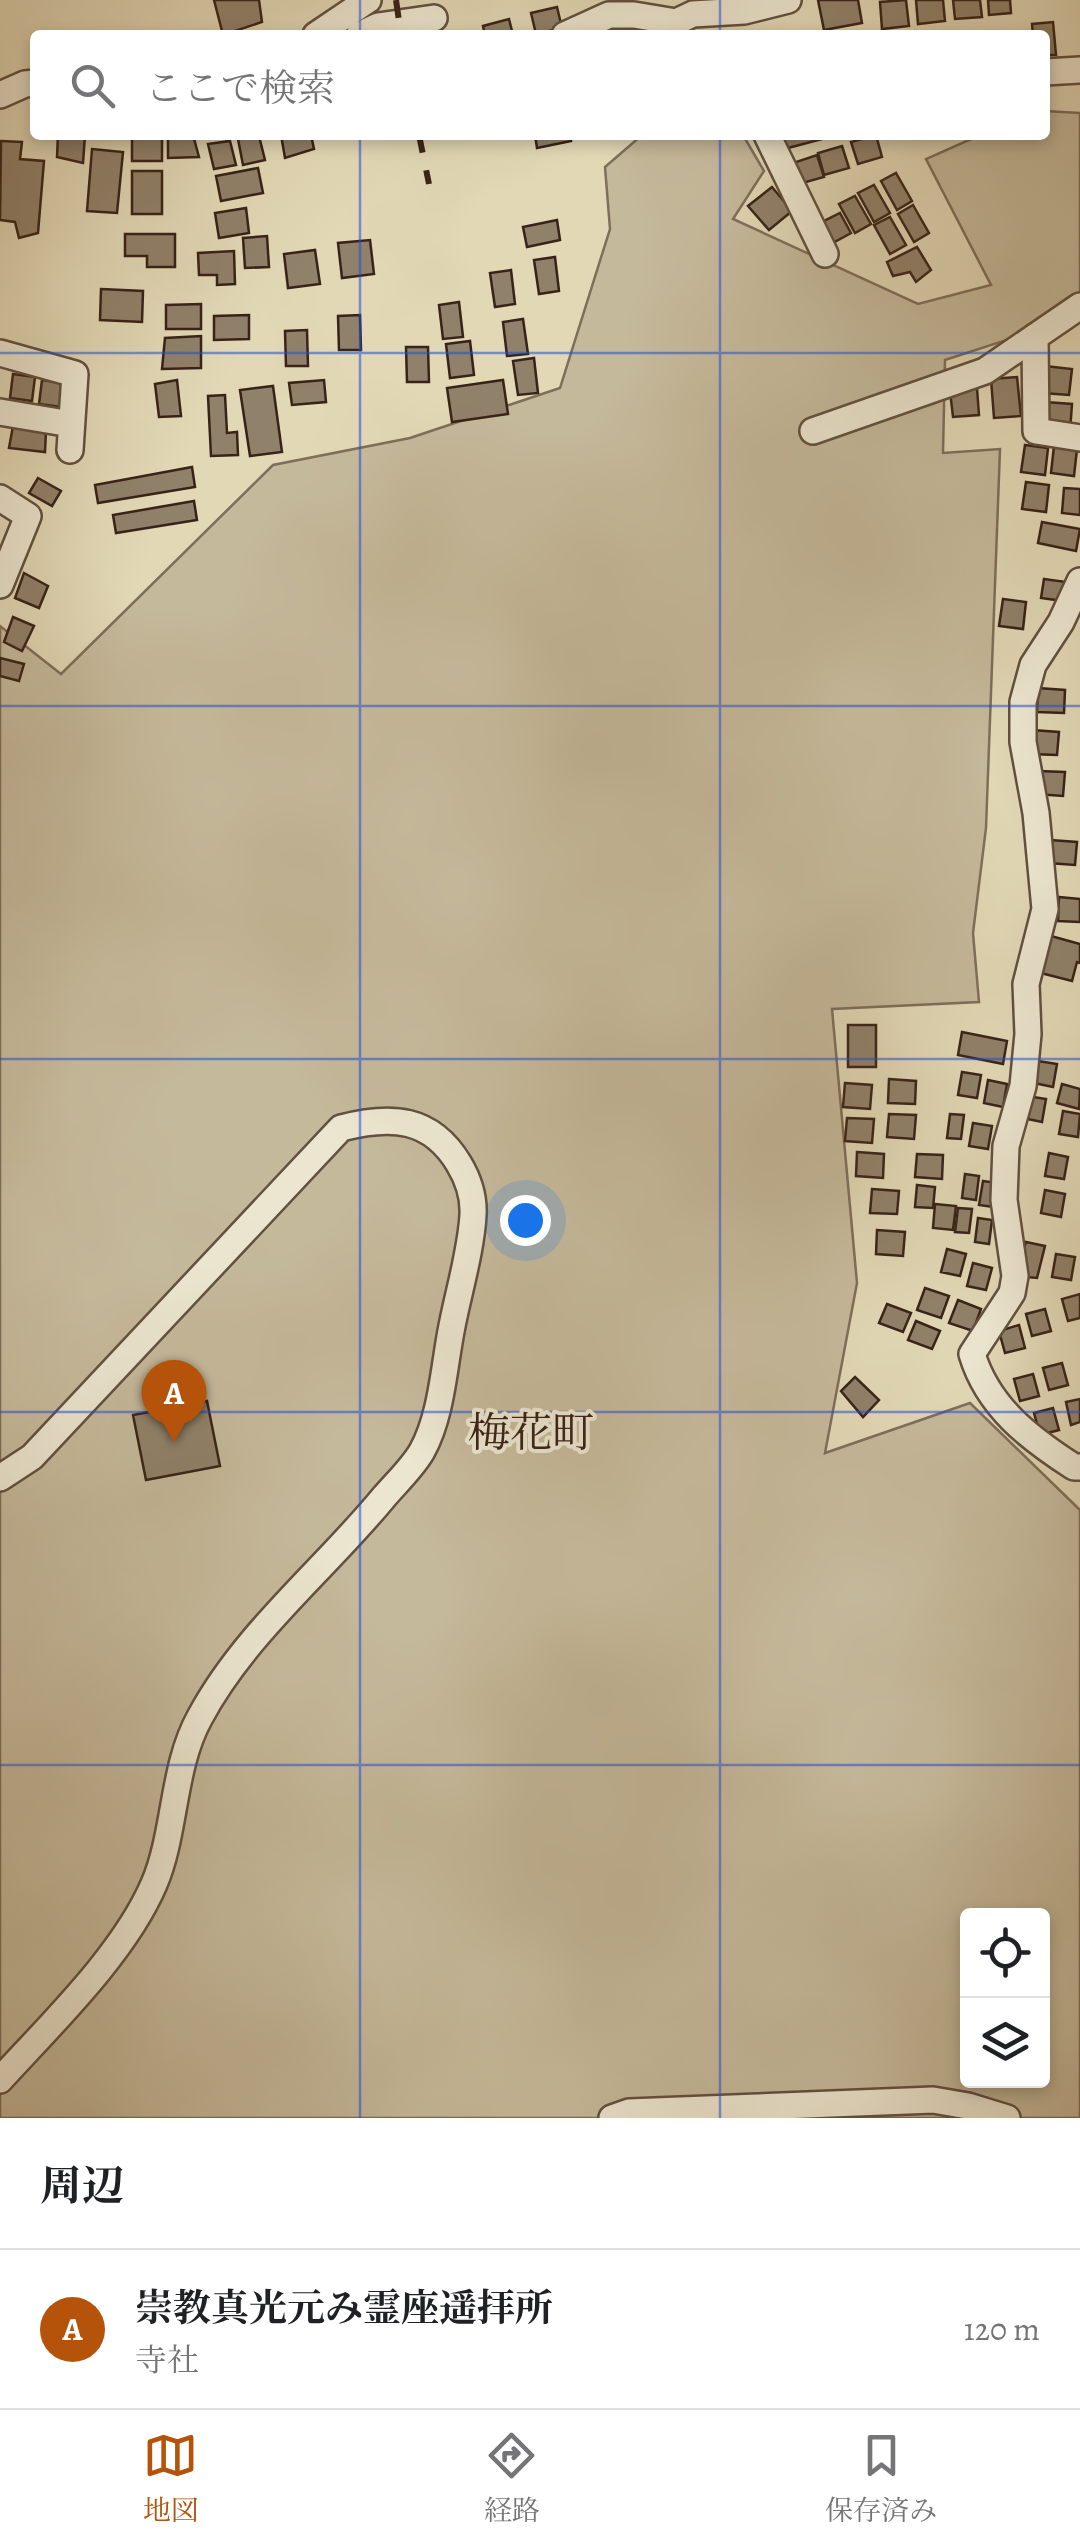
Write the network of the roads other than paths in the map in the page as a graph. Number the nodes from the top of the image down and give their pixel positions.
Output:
1 (368, 0) edge
2 (788, 0) edge
3 (437, 18) edge
4 (674, 28) edge
5 (323, 30) edge
6 (370, 30) edge
7 (577, 30) edge
8 (1080, 70) edge
9 (1050, 72) edge
10 (30, 84) edge
11 (0, 95) edge
12 (769, 140) edge
13 (825, 254) dead end
14 (1080, 306) edge
15 (1035, 336) junction
16 (0, 353) edge
17 (0, 412) edge
18 (813, 431) dead end
19 (1080, 438) edge
20 (0, 498) edge
21 (1080, 580) edge
22 (0, 585) edge
23 (1080, 1467) edge
24 (0, 1478) edge
25 (0, 2080) edge
26 (612, 2118) edge
27 (1008, 2118) edge

1 - 5 street
2 - 4 street
3 - 6 street
4 - 7 street
8 - 9 street
10 - 11 street
12 - 13 street
14 - 15 street
15 - 18 street
15 - 19 street
16 - 17 street
20 - 22 street
21 - 23 street
24 - 25 street
26 - 27 street

